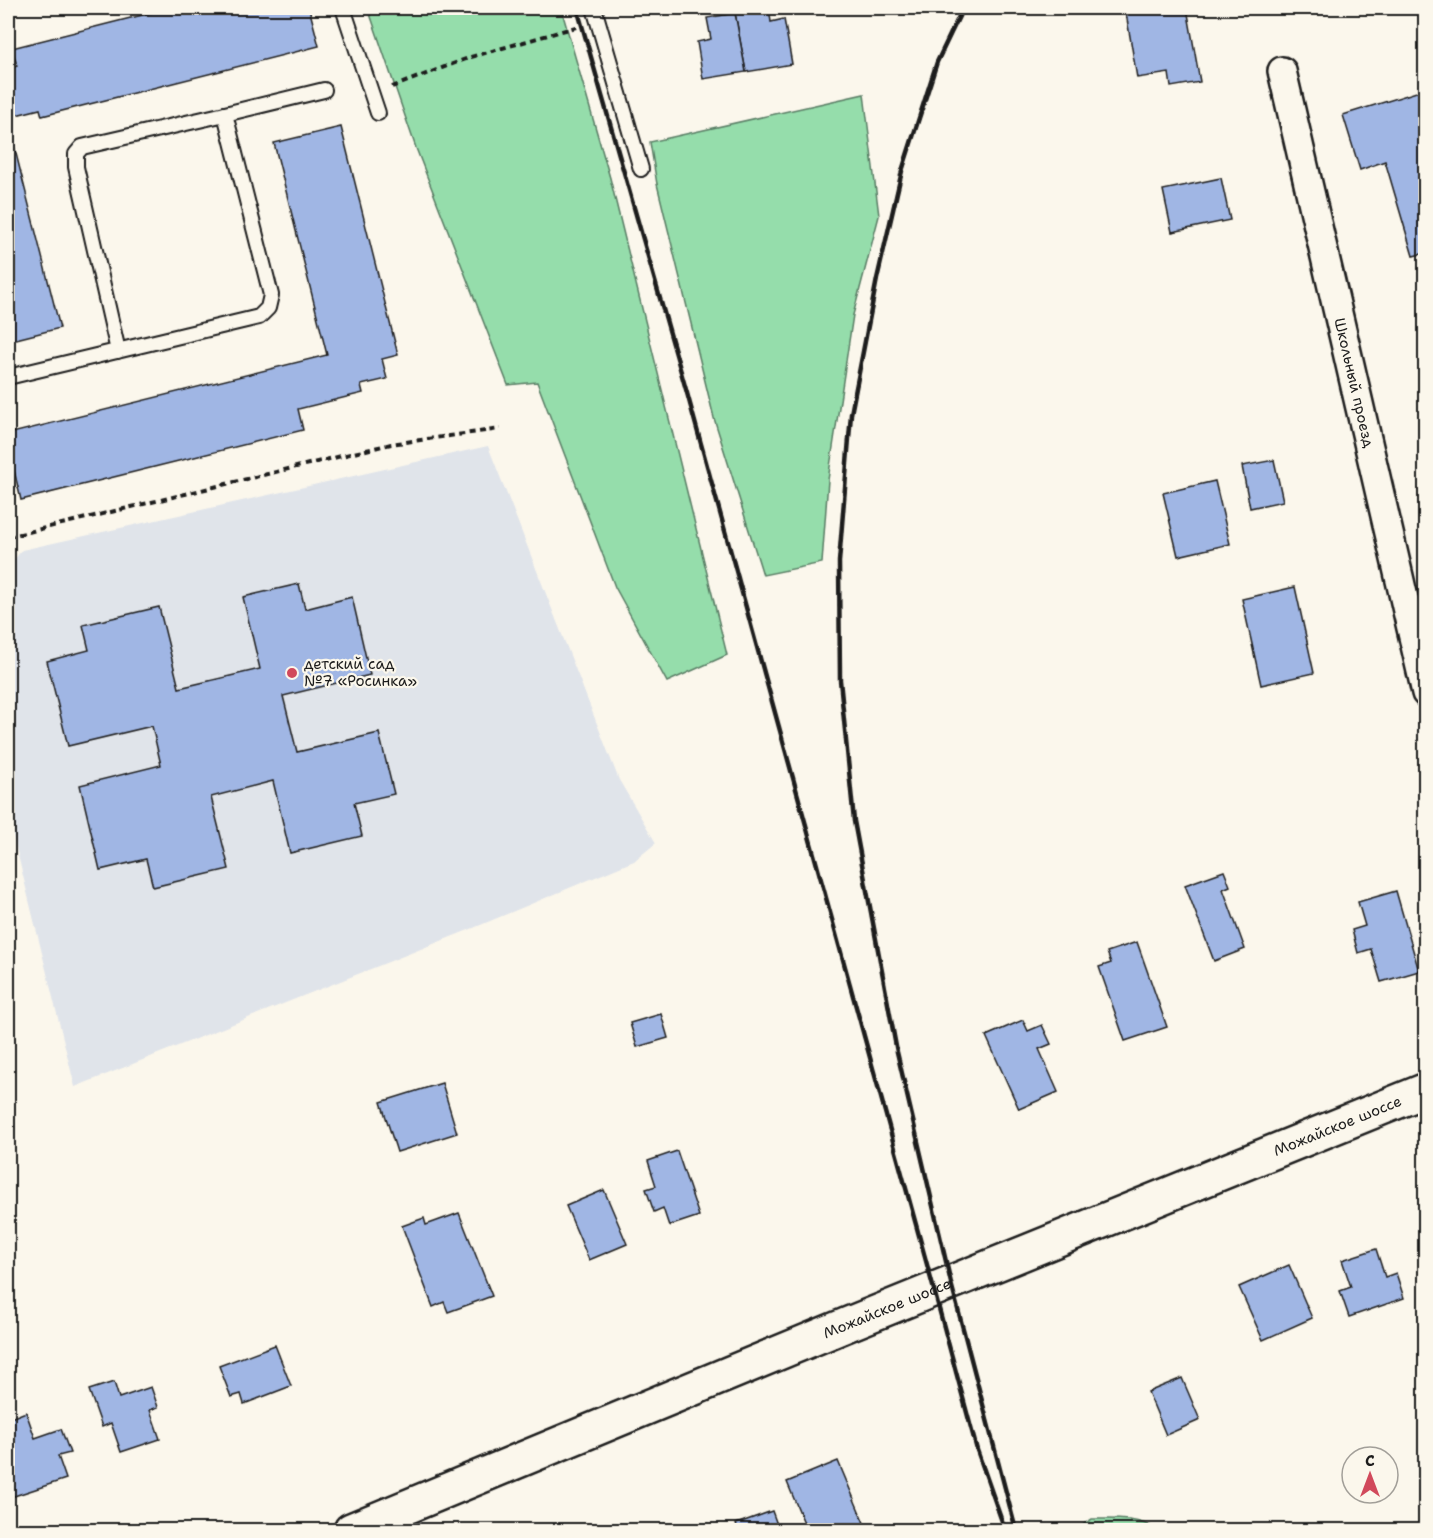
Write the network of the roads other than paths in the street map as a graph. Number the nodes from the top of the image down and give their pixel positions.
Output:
1 (343, 8) edge
2 (596, 13) edge
3 (1282, 71) dead end
4 (324, 90) dead end
5 (378, 113) dead end
6 (225, 114) junction
7 (641, 169) dead end
8 (118, 351) junction
9 (8, 377) edge
10 (1425, 693) edge
11 (1425, 1090) edge
12 (351, 1530) edge

1 - 5 lane
2 - 7 lane
3 - 10 street, Школьный проезд
4 - 6 lane
6 - 8 lane
6 - 8 lane
8 - 9 lane
11 - 12 main road, Можайское шоссе

